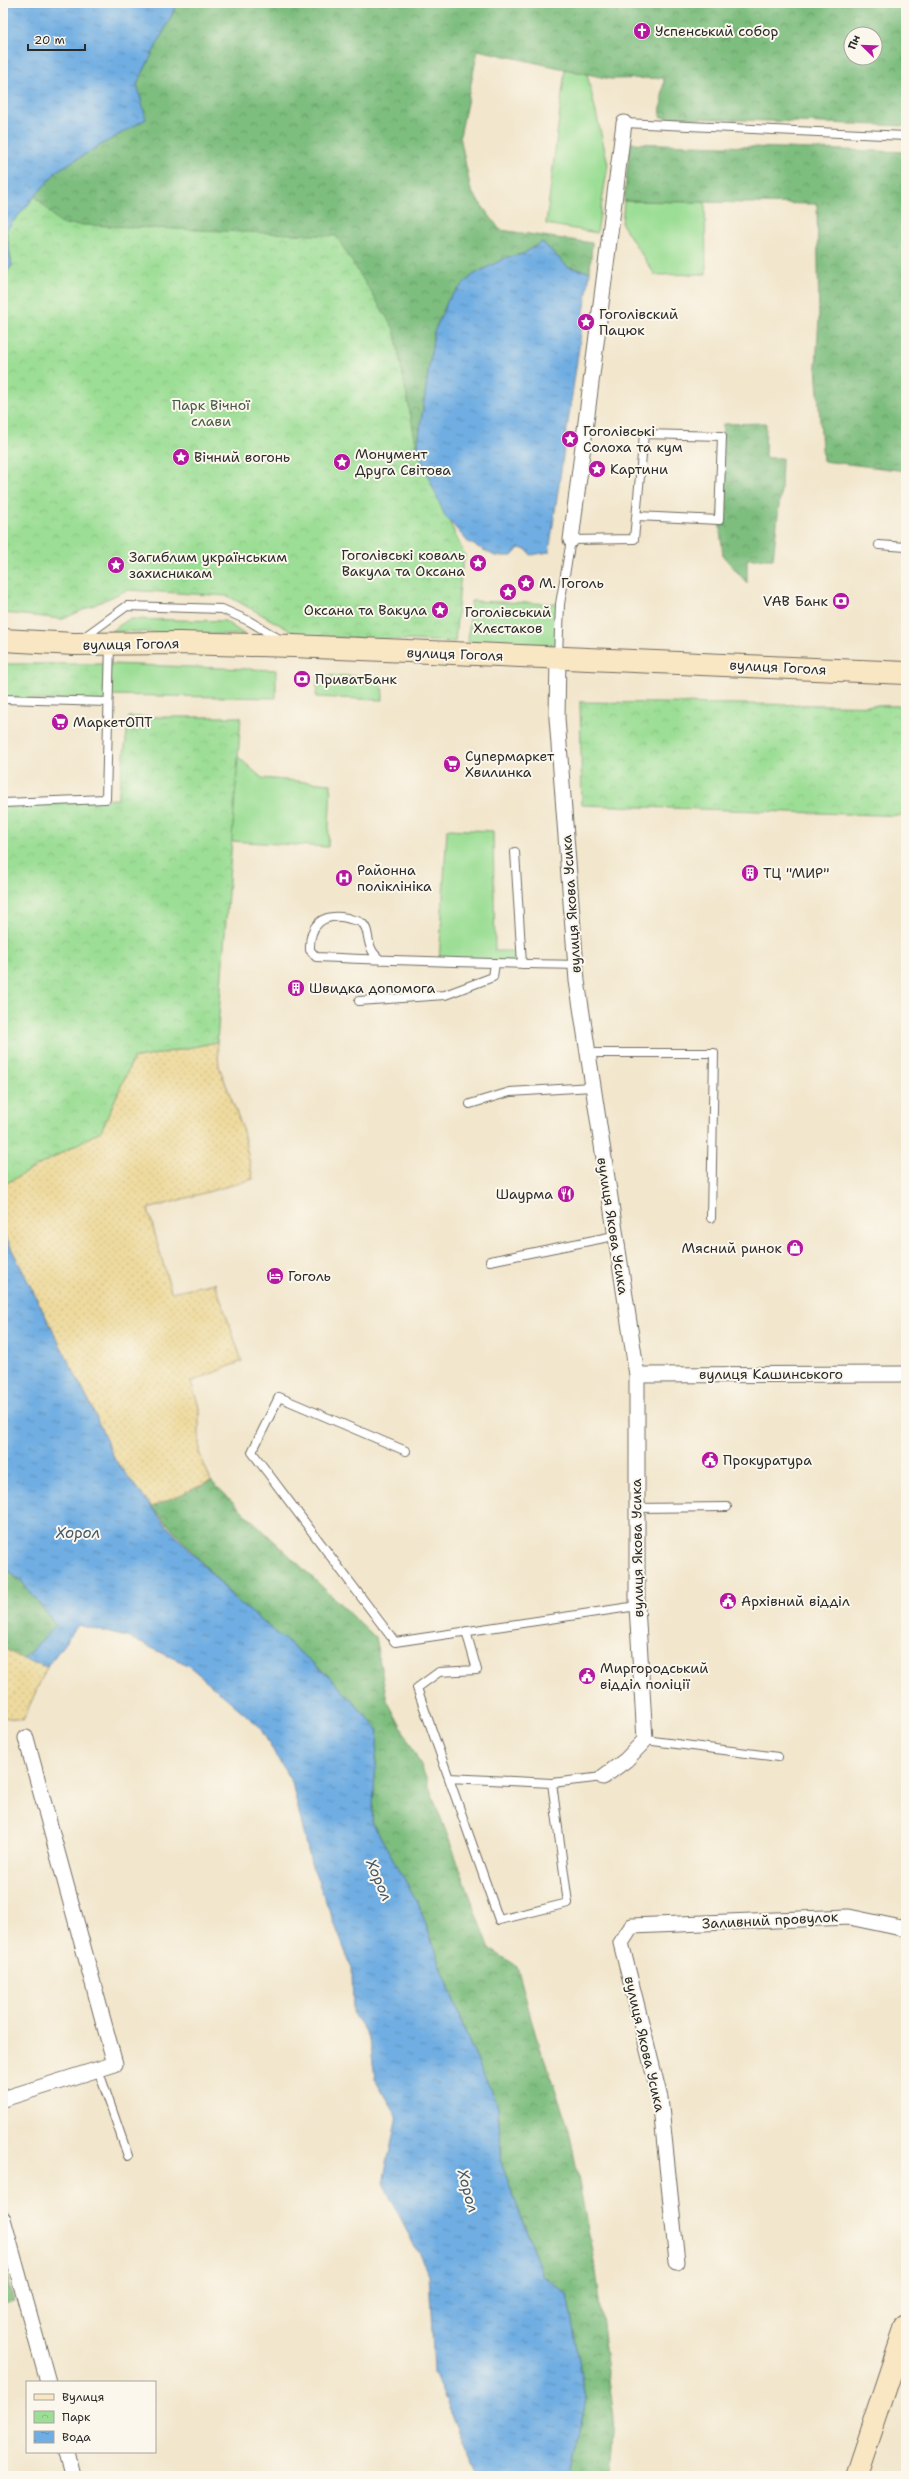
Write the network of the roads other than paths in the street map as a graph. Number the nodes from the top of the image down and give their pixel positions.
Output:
1 (624, 123) joint
2 (906, 136) edge
3 (637, 516) junction
4 (571, 540) junction
5 (879, 545) dead end
6 (906, 547) edge
7 (3, 640) edge
8 (110, 643) junction
9 (74, 644) junction
10 (292, 646) junction
11 (558, 656) junction
12 (906, 673) edge
13 (3, 699) edge
14 (108, 702) junction
15 (3, 803) edge
16 (515, 852) dead end
17 (381, 960) junction
18 (495, 963) junction
19 (522, 964) junction
20 (576, 965) junction
21 (359, 1001) dead end
22 (588, 1053) junction
23 (592, 1087) junction
24 (470, 1104) dead end
25 (711, 1218) dead end
26 (614, 1236) junction
27 (490, 1262) dead end
28 (906, 1374) edge
29 (637, 1375) junction
30 (406, 1451) dead end
31 (728, 1507) dead end
32 (636, 1508) junction
33 (637, 1606) junction
34 (466, 1631) junction
35 (26, 1738) dead end
36 (645, 1740) junction
37 (778, 1757) dead end
38 (603, 1777) joint
39 (449, 1778) junction
40 (552, 1783) junction
41 (632, 1926) joint
42 (906, 1929) edge
43 (98, 2069) junction
44 (3, 2099) edge
45 (128, 2156) dead end
46 (3, 2219) edge
47 (677, 2262) dead end
48 (906, 2326) edge
49 (48, 2381) edge
50 (67, 2453) edge
51 (74, 2476) edge
52 (856, 2476) edge

1 - 2 lane
1 - 4 street
3 - 3 lane
3 - 4 lane
4 - 11 lane
5 - 6 lane
7 - 9 street, вулиця Гоголя
8 - 9 street, вулиця Гоголя
8 - 10 street, вулиця Гоголя
8 - 14 lane
9 - 10 lane
10 - 11 street, вулиця Гоголя
11 - 12 street, вулиця Гоголя
11 - 20 street, вулиця Якова Усика
13 - 14 lane
14 - 15 lane
16 - 19 lane
17 - 17 lane
17 - 18 lane
18 - 19 lane
18 - 21 lane
19 - 20 lane
20 - 22 street, вулиця Якова Усика
22 - 23 street, вулиця Якова Усика
22 - 25 lane
23 - 24 lane
23 - 26 street, вулиця Якова Усика
26 - 27 lane
26 - 29 street, вулиця Якова Усика
28 - 29 street, вулиця Кашинського
29 - 32 street, вулиця Якова Усика
30 - 34 lane
31 - 32 lane
32 - 33 street, вулиця Якова Усика
33 - 34 lane
33 - 36 street, вулиця Якова Усика
34 - 39 lane
35 - 43 street
36 - 37 lane
36 - 38 street
38 - 40 lane
39 - 40 lane
39 - 40 lane
41 - 42 street, Заливний провулок
41 - 47 street, вулиця Якова Усика
43 - 44 street
43 - 45 lane
46 - 49 street
48 - 52 street
50 - 51 street

